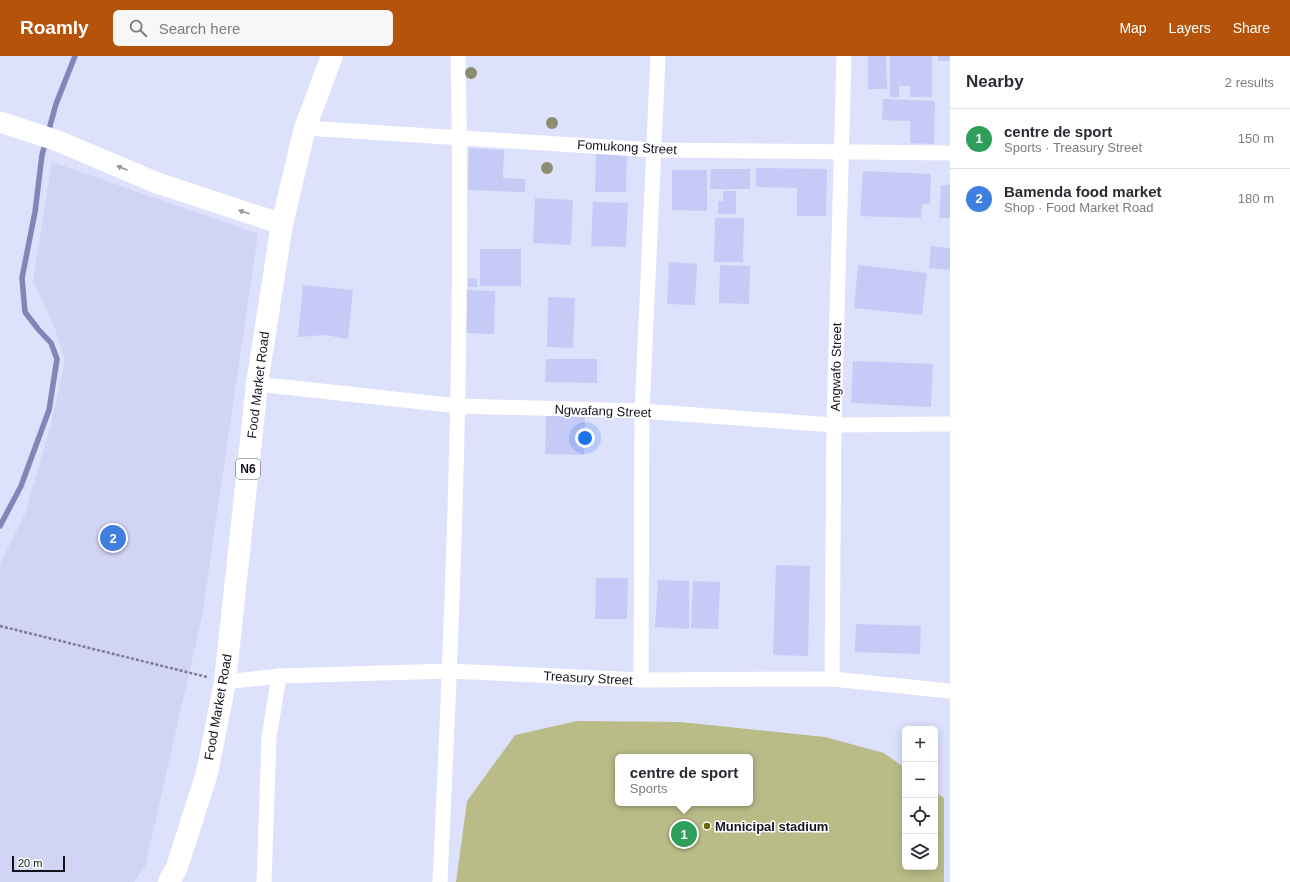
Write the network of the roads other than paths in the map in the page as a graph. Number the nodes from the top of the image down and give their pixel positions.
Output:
1 (332, 56) edge
2 (458, 56) edge
3 (658, 56) edge
4 (844, 56) edge
5 (0, 122) edge
6 (305, 128) junction
7 (460, 137) junction
8 (654, 150) junction
9 (841, 151) junction
10 (950, 153) edge
11 (282, 224) junction
12 (257, 384) junction
13 (458, 406) junction
14 (642, 411) junction
15 (950, 424) edge
16 (834, 425) junction
17 (450, 671) junction
18 (279, 676) junction
19 (832, 679) junction
20 (641, 680) junction
21 (225, 682) junction
22 (950, 691) edge
23 (169, 882) edge
24 (264, 882) edge
25 (440, 882) edge

1 - 6 highway, Food Market Road / N6
2 - 7 street
3 - 8 street
4 - 9 street, Angwafo Street
11 -> 5 main road
6 - 7 street, Fomukong Street
6 - 11 highway, Food Market Road / N6
7 - 8 street, Fomukong Street
7 - 13 street
8 - 9 street, Fomukong Street
8 - 14 street
9 - 10 street, Fomukong Street
9 - 16 street, Angwafo Street
11 - 12 highway, Food Market Road / N6
12 - 13 street, Ngwafang Street
12 - 21 highway, Food Market Road / N6
13 - 14 street, Ngwafang Street
13 - 17 street
14 - 16 street, Ngwafang Street
14 - 20 street
15 - 16 street, Ngwafang Street
16 - 19 street, Angwafo Street
17 - 18 street, Treasury Street
17 - 20 street, Treasury Street
17 - 25 street
18 - 21 street, Treasury Street
18 - 24 street
19 - 20 street, Treasury Street
19 - 22 street, Treasury Street
21 - 23 highway, Food Market Road / N6

